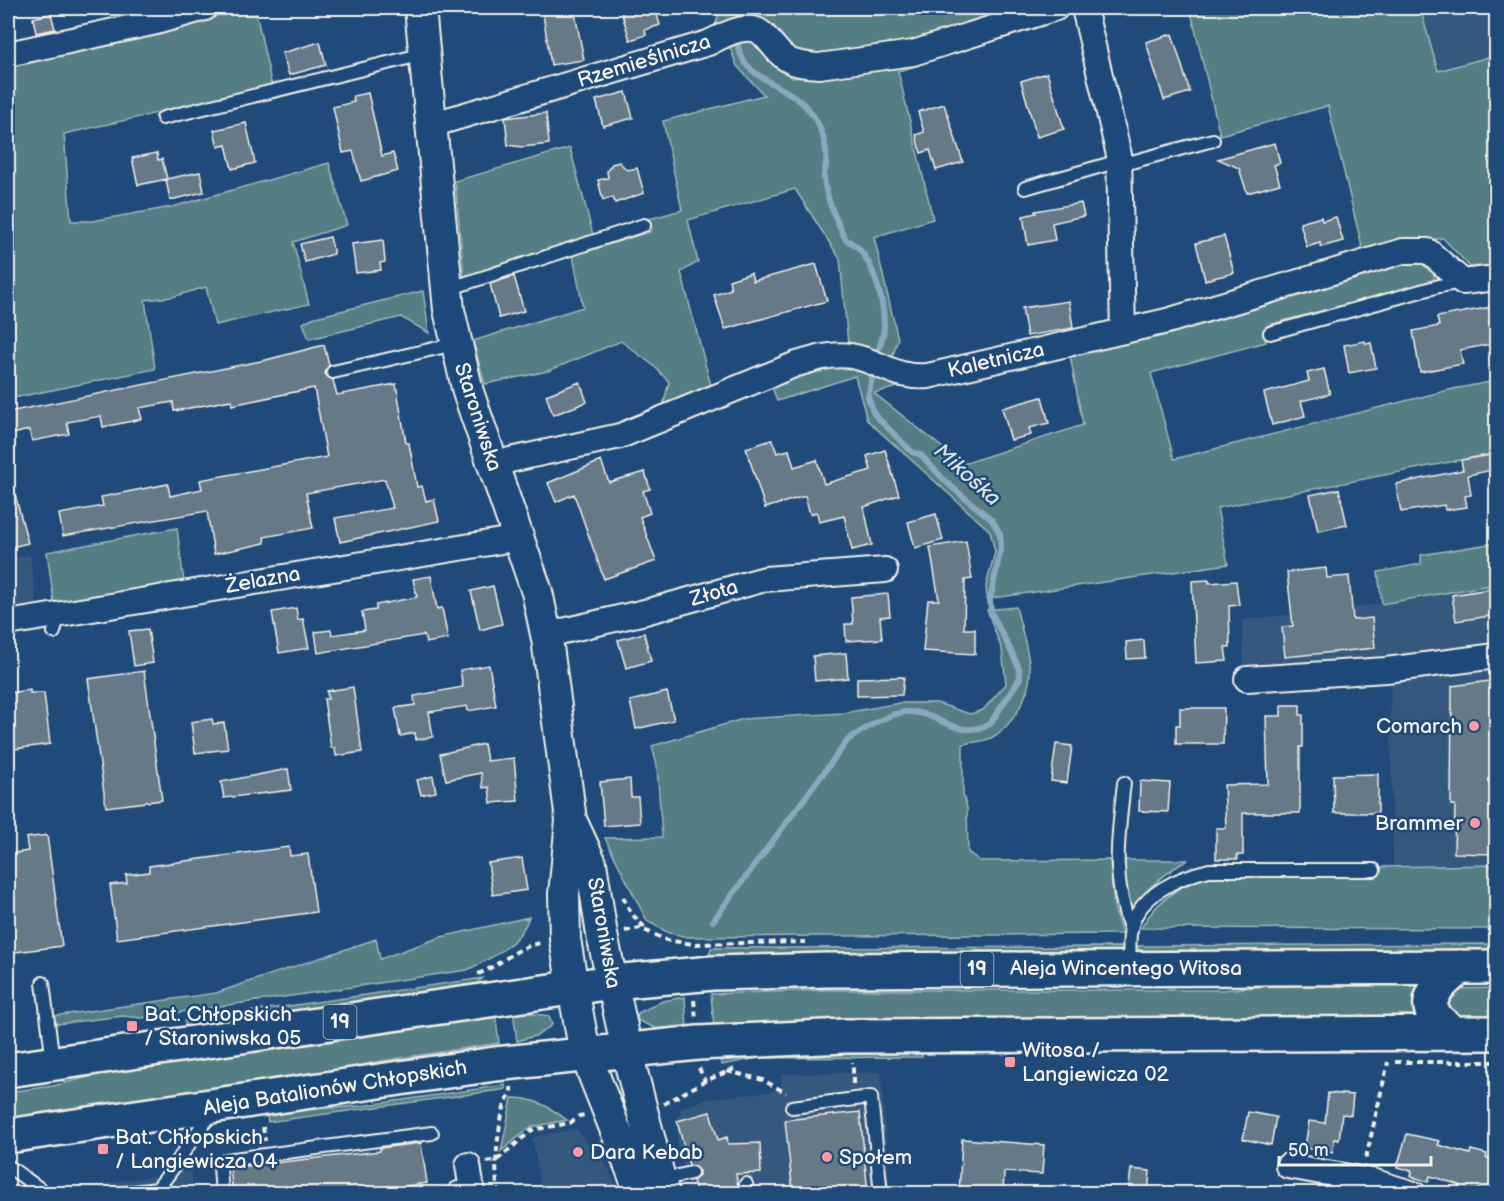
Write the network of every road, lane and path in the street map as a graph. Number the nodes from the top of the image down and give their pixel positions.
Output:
1 (205, 8) edge
2 (420, 8) edge
3 (1056, 8) edge
4 (1084, 8) edge
5 (8, 54) edge
6 (424, 54) junction
7 (163, 118) dead end
8 (431, 125) junction
9 (1213, 140) dead end
10 (1119, 163) junction
11 (1025, 188) dead end
12 (644, 225) dead end
13 (1497, 278) edge
14 (1463, 282) junction
15 (447, 290) junction
16 (1123, 331) junction
17 (1270, 333) dead end
18 (455, 344) junction
19 (333, 372) dead end
20 (492, 464) junction
21 (519, 538) junction
22 (885, 570) dead end
23 (11, 618) edge
24 (546, 635) junction
25 (1497, 656) edge
26 (1247, 679) dead end
27 (1124, 783) dead end
28 (571, 820) junction
29 (1374, 870) dead end
30 (1131, 931) junction
31 (692, 960) junction
32 (1460, 967) junction
33 (1497, 967) edge
34 (1130, 968) junction
35 (612, 982) junction
36 (43, 983) dead end
37 (573, 988) junction
38 (1455, 1033) junction
39 (1497, 1033) edge
40 (698, 1043) junction
41 (627, 1049) junction
42 (585, 1053) junction
43 (842, 1062) dead end
44 (864, 1062) dead end
45 (1377, 1062) dead end
46 (1388, 1062) junction
47 (1497, 1062) edge
48 (53, 1063) junction
49 (509, 1063) junction
50 (853, 1066) dead end
51 (742, 1067) dead end
52 (8, 1070) edge
53 (726, 1071) junction
54 (853, 1073) dead end
55 (705, 1081) junction
56 (787, 1094) dead end
57 (220, 1106) junction
58 (792, 1107) dead end
59 (643, 1108) junction
60 (606, 1112) junction
61 (432, 1133) dead end
62 (8, 1136) edge
63 (497, 1160) junction
64 (468, 1165) dead end
65 (8, 1166) edge
66 (1288, 1166) dead end
67 (691, 1173) dead end
68 (1361, 1179) junction
69 (655, 1189) edge
70 (46, 1194) edge
71 (118, 1194) edge
72 (222, 1194) edge
73 (459, 1194) edge
74 (498, 1194) edge
75 (882, 1194) edge
76 (1414, 1194) edge

1 - 5 street
2 - 6 street, Staroniwska
3 - 8 street, Rzemieślnicza
4 - 10 street
6 - 7 lane
6 - 8 street, Staroniwska
8 - 15 street, Staroniwska
9 - 10 lane
10 - 11 lane
10 - 16 street
12 - 15 lane
13 - 14 street
14 - 16 street, Kaletnicza
14 - 17 lane
15 - 18 street, Staroniwska
16 - 20 street, Kaletnicza
18 - 19 lane
18 - 20 street, Staroniwska
20 - 21 street, Staroniwska
21 - 23 street, Żelazna
21 - 24 street, Staroniwska
22 - 24 street, Złota
24 - 28 street, Staroniwska
25 - 26 street
27 - 30 lane
28 - 35 street, Staroniwska
28 - 37 street, Staroniwska
29 - 30 lane
30 - 34 lane
31 - 34 main road, Aleja Wincentego Witosa / 19
31 - 35 main road, Aleja Wincentego Witosa / 19
31 - 40 path
32 - 33 main road, Aleja Wincentego Witosa / 19
32 - 34 main road, Aleja Wincentego Witosa / 19
32 - 38 main road
35 - 37 main road, 19
35 - 41 street, Staroniwska
36 - 48 lane
37 - 42 street, Staroniwska
37 - 48 main road, 19
38 - 39 main road
38 - 40 main road
40 - 41 main road
40 - 55 path
41 - 42 main road, Aleja Batalionów Chłopskich
41 - 59 street, Staroniwska
42 - 49 main road, Aleja Batalionów Chłopskich
42 - 60 street, Staroniwska
43 - 44 path
45 - 46 path
46 - 47 path
46 - 68 path
48 - 52 main road, 19
49 - 57 main road, Aleja Batalionów Chłopskich
49 - 63 path
50 - 54 path
51 - 53 path
53 - 55 path
53 - 56 path
55 - 59 path
57 - 62 main road, Aleja Batalionów Chłopskich
57 - 71 lane
58 - 75 lane
59 - 69 street, Staroniwska
60 - 63 path
60 - 69 street, Staroniwska
61 - 72 lane
63 - 74 path
64 - 73 street
65 - 70 lane
66 - 68 street
67 - 69 lane
68 - 76 street

